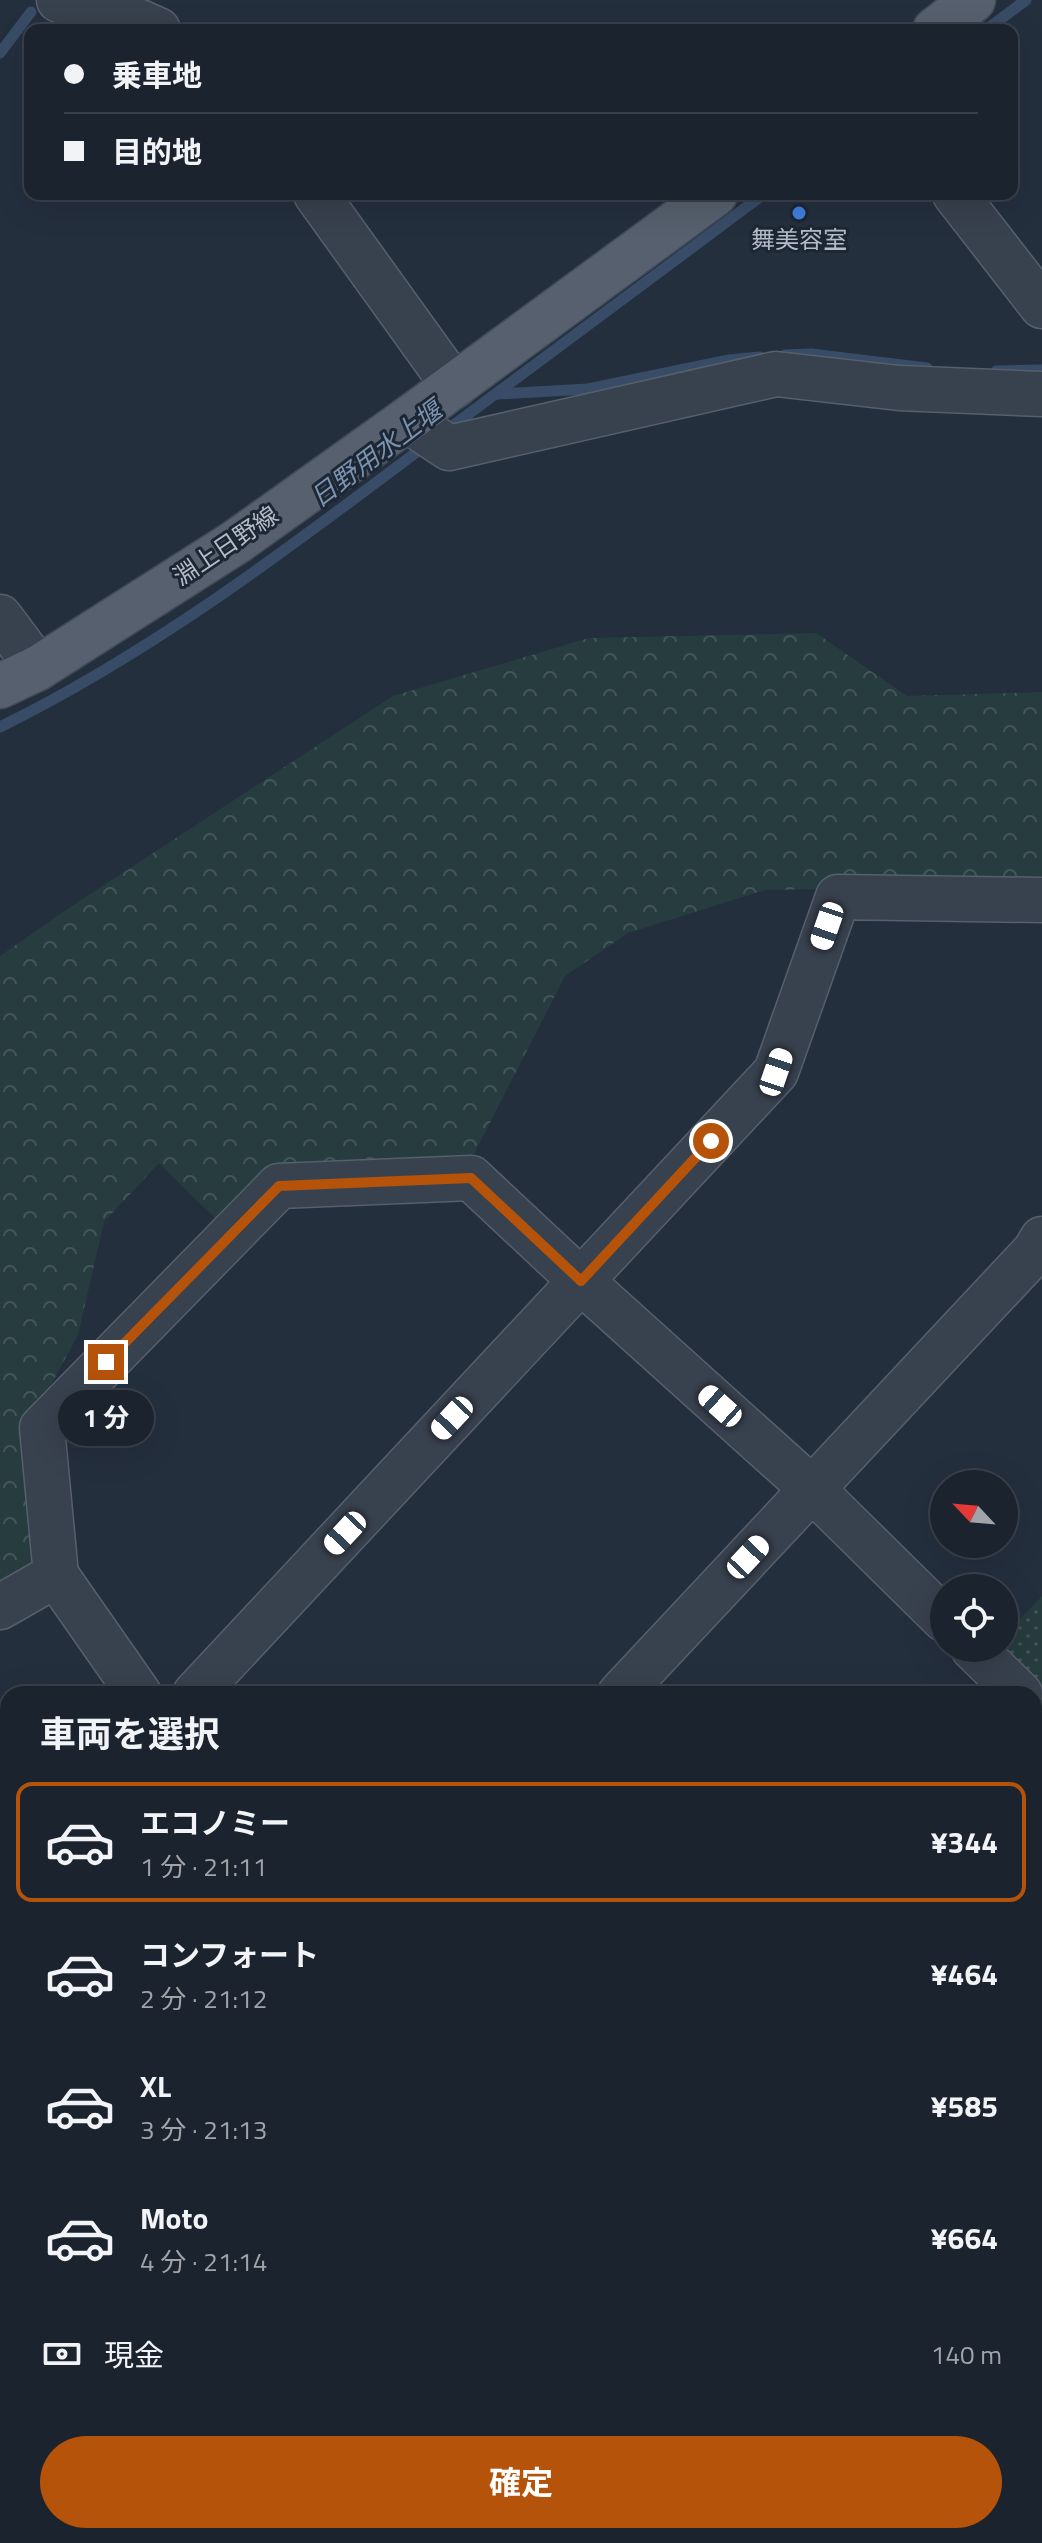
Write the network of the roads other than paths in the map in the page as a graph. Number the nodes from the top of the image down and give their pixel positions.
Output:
1 (59, 0) edge
2 (973, 0) edge
3 (144, 24) edge
4 (943, 24) edge
5 (320, 200) edge
6 (707, 200) edge
7 (960, 200) edge
8 (1037, 288) edge
9 (454, 386) junction
10 (1042, 394) edge
11 (407, 420) junction
12 (0, 617) edge
13 (38, 668) junction
14 (0, 686) edge
15 (1042, 900) edge
16 (1040, 1249) edge
17 (581, 1281) junction
18 (812, 1489) junction
19 (56, 1575) junction
20 (930, 1605) edge
21 (0, 1607) edge
22 (987, 1662) edge
23 (133, 1686) edge
24 (202, 1686) edge
25 (627, 1686) edge
26 (1012, 1686) edge

1 - 3 street
2 - 4 main road
5 - 9 street
6 - 9 main road, 淵上日野線
7 - 8 street
9 - 11 main road, 淵上日野線
10 - 11 street
11 - 13 main road, 淵上日野線
12 - 13 street
13 - 14 main road, 淵上日野線
15 - 17 street
16 - 18 street
17 - 18 street
17 - 19 street
17 - 24 street
18 - 20 street
18 - 25 street
19 - 21 street
19 - 23 street
22 - 26 street

